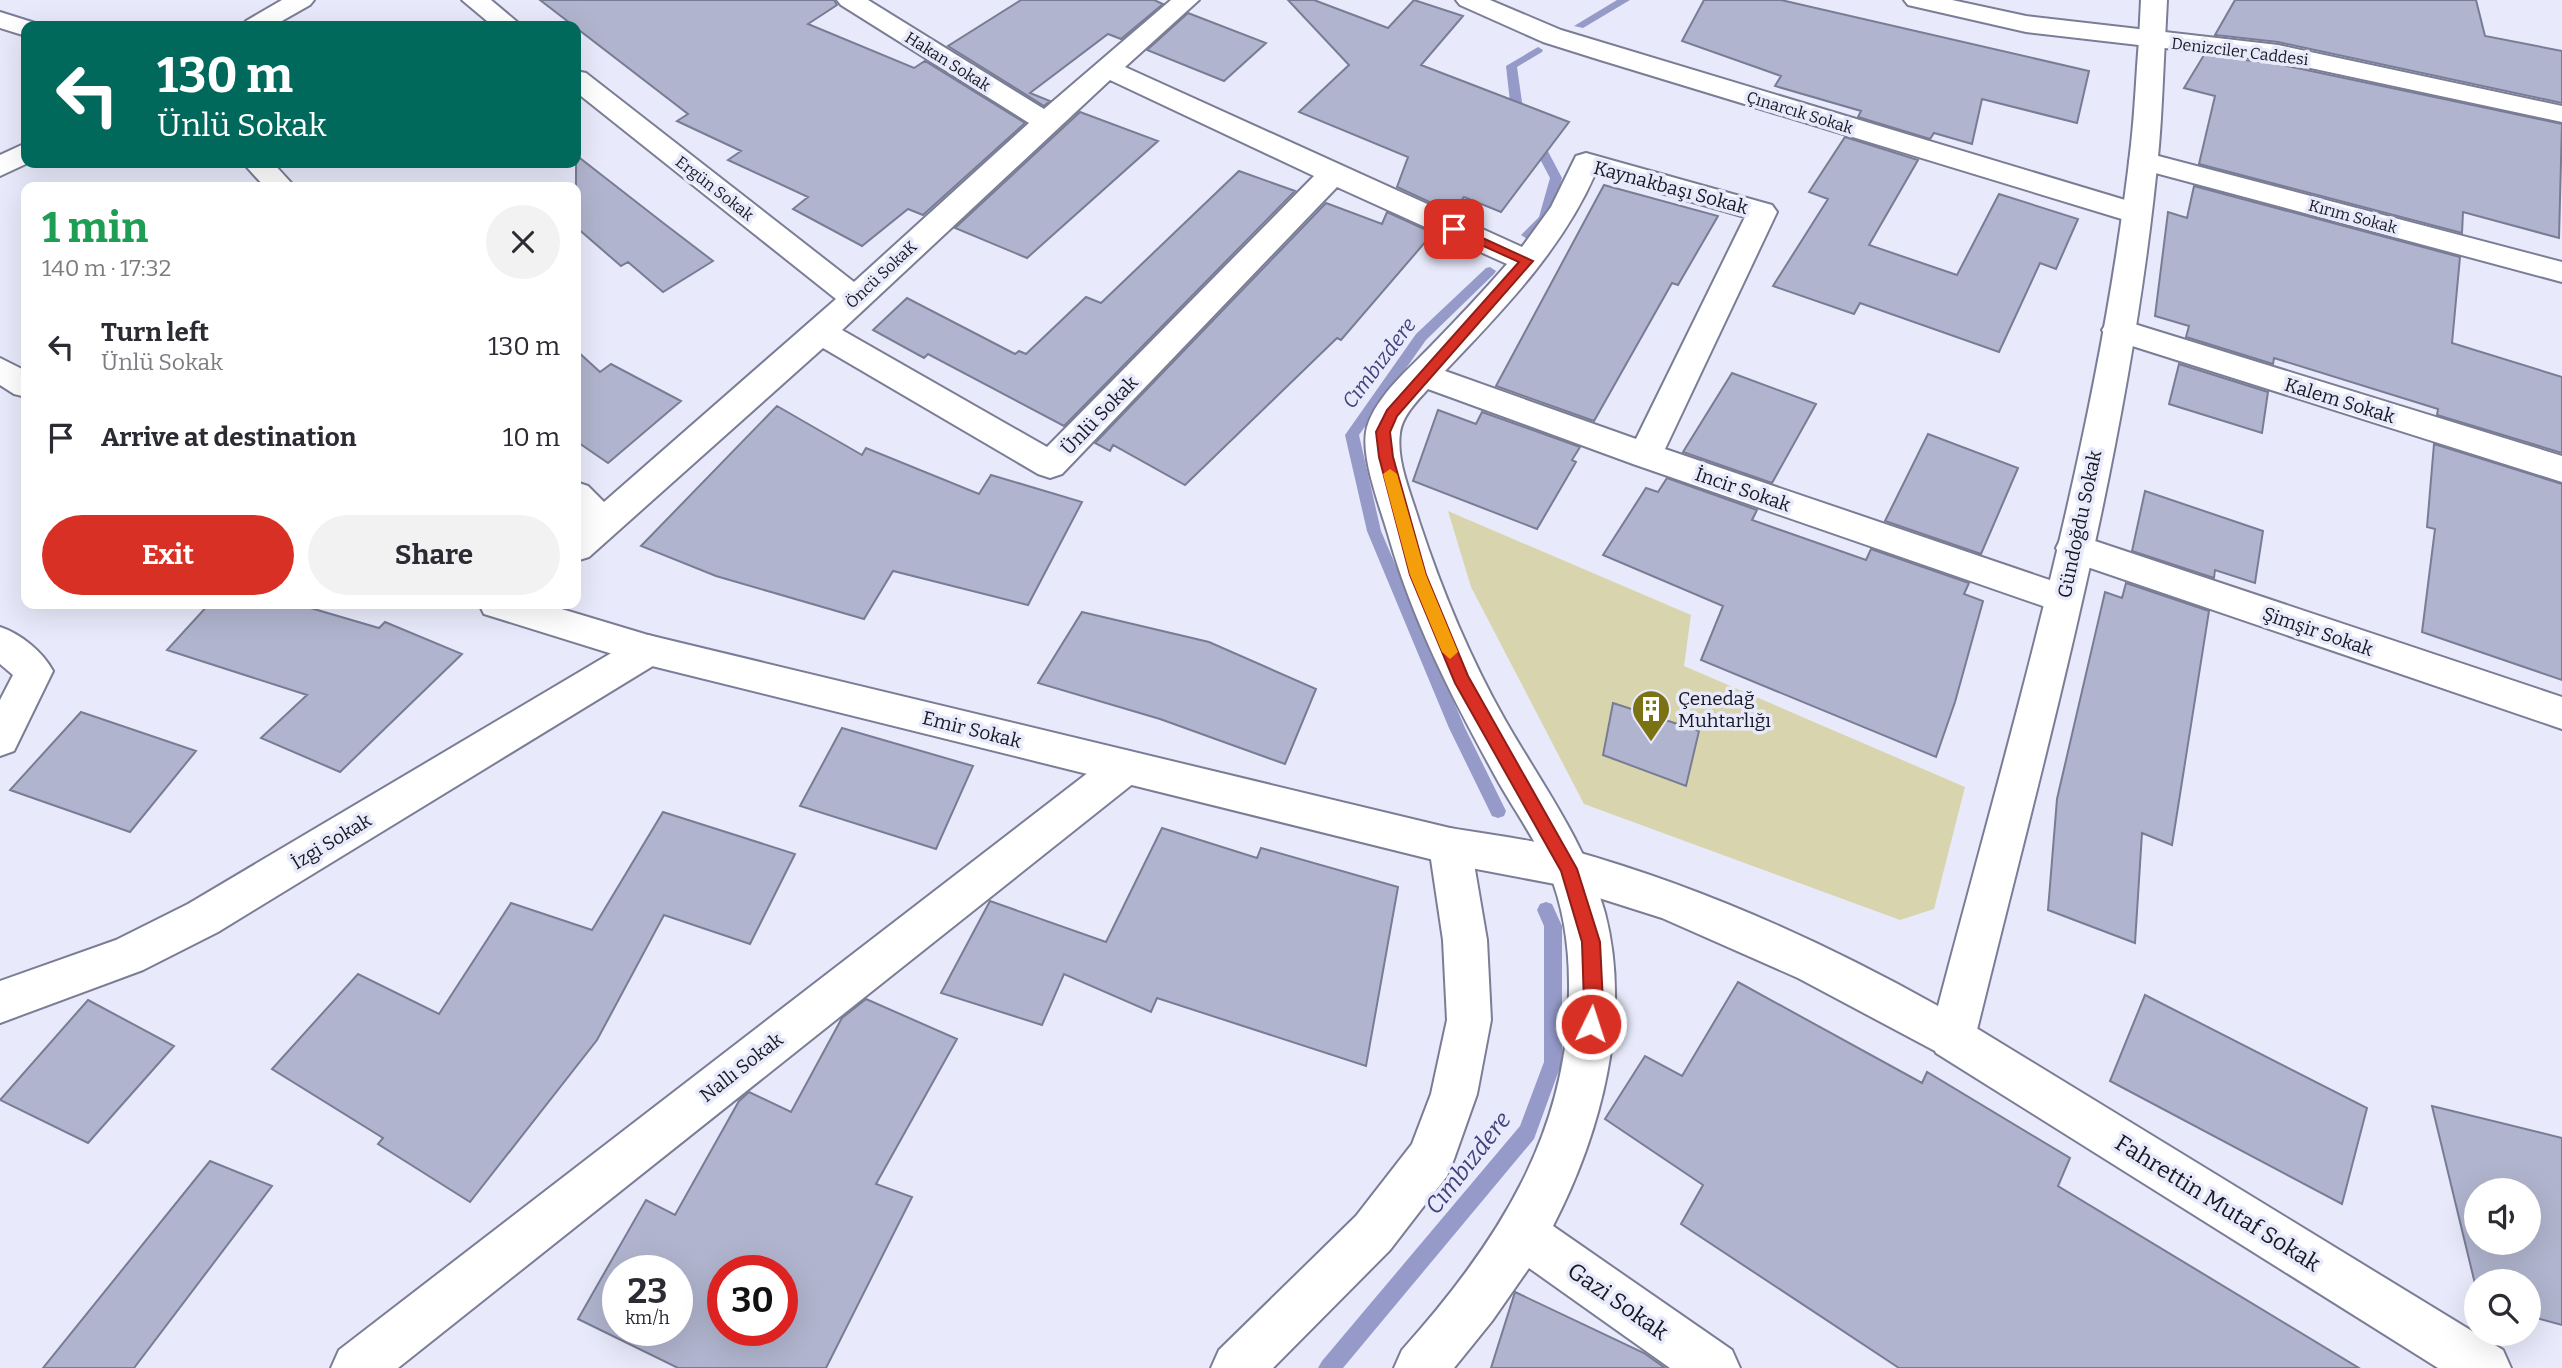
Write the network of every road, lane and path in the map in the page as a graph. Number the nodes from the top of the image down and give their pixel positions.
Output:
1 (301, 0) edge
2 (475, 0) edge
3 (1186, 0) edge
4 (1469, 0) edge
5 (1917, 0) edge
6 (2154, 0) edge
7 (860, 2) edge
8 (0, 20) edge
9 (264, 21) edge
10 (502, 21) edge
11 (21, 27) edge
12 (2152, 40) junction
13 (1106, 68) junction
14 (581, 83) edge
15 (2562, 114) edge
16 (1046, 122) junction
17 (21, 155) edge
18 (2143, 161) junction
19 (0, 167) edge
20 (262, 168) edge
21 (1333, 174) junction
22 (276, 182) edge
23 (2135, 213) junction
24 (1527, 261) junction
25 (2562, 272) edge
26 (855, 298) junction
27 (2119, 330) junction
28 (821, 332) junction
29 (0, 369) edge
30 (1423, 375) junction
31 (21, 383) edge
32 (1644, 455) junction
33 (2562, 469) edge
34 (581, 500) edge
35 (602, 523) junction
36 (581, 542) edge
37 (2074, 548) junction
38 (2063, 598) junction
39 (520, 609) edge
40 (0, 642) edge
41 (648, 650) junction
42 (2562, 713) edge
43 (0, 739) edge
44 (1125, 766) junction
45 (1450, 846) junction
46 (1569, 869) junction
47 (0, 1002) edge
48 (1952, 1038) junction
49 (1522, 1234) junction
50 (2427, 1351) edge
51 (1702, 1364) edge
52 (357, 1368) edge
53 (1237, 1368) edge
54 (1420, 1368) edge
55 (2485, 1368) edge

1 - 9 street
2 - 10 street
3 - 13 street, Öncü SokaK
4 - 23 street, Çınarcık Sokak
5 - 12 street, Denizciler Caddesi
6 - 12 street, Gündoğdu Sokak
7 - 16 street, Hakan Sokak
8 - 11 street
12 - 15 street, Denizciler Caddesi
12 - 18 street, Gündoğdu Sokak
13 - 16 street, Öncü SokaK
13 - 21 street
14 - 26 street, Ergün Sokak
16 - 26 street, Öncü SokaK
17 - 19 street
18 - 23 street, Gündoğdu Sokak
18 - 25 street, Kırım Sokak
20 - 22 street
21 - 24 street
21 - 28 street, Ünlü Sokak
23 - 27 street, Gündoğdu Sokak
24 - 30 street, Kaynakbaşı Sokak
24 - 32 street, Kaynakbaşı Sokak
26 - 28 street, Öncü SokaK
27 - 33 street, Kalem Sokak
27 - 37 street, Gündoğdu Sokak
28 - 35 street, Öncü SokaK
29 - 31 street
30 - 32 street, İncir Sokak
30 - 46 street, Kaynakbaşı Sokak
32 - 38 street, İncir Sokak
34 - 35 street
35 - 36 street, Öncü SokaK
37 - 38 street, Gündoğdu Sokak
37 - 42 street, Şimşir Sokak
38 - 48 street, Gündoğdu Sokak
39 - 41 street, Emir Sokak
40 - 43 street
41 - 44 street, Emir Sokak
41 - 47 street, İzgi Sokak
44 - 45 street, Emir Sokak
44 - 52 street, Nallı Sokak
45 - 46 street, Emir Sokak
45 - 53 street
46 - 48 street, Fahrettin Mutaf Sokak
46 - 49 street, Kaynakbaşı Sokak
48 - 50 street, Fahrettin Mutaf Sokak
49 - 51 street, Gazi Sokak
49 - 54 street, Kaynakbaşı Sokak
50 - 55 street, Fahrettin Mutaf Sokak

